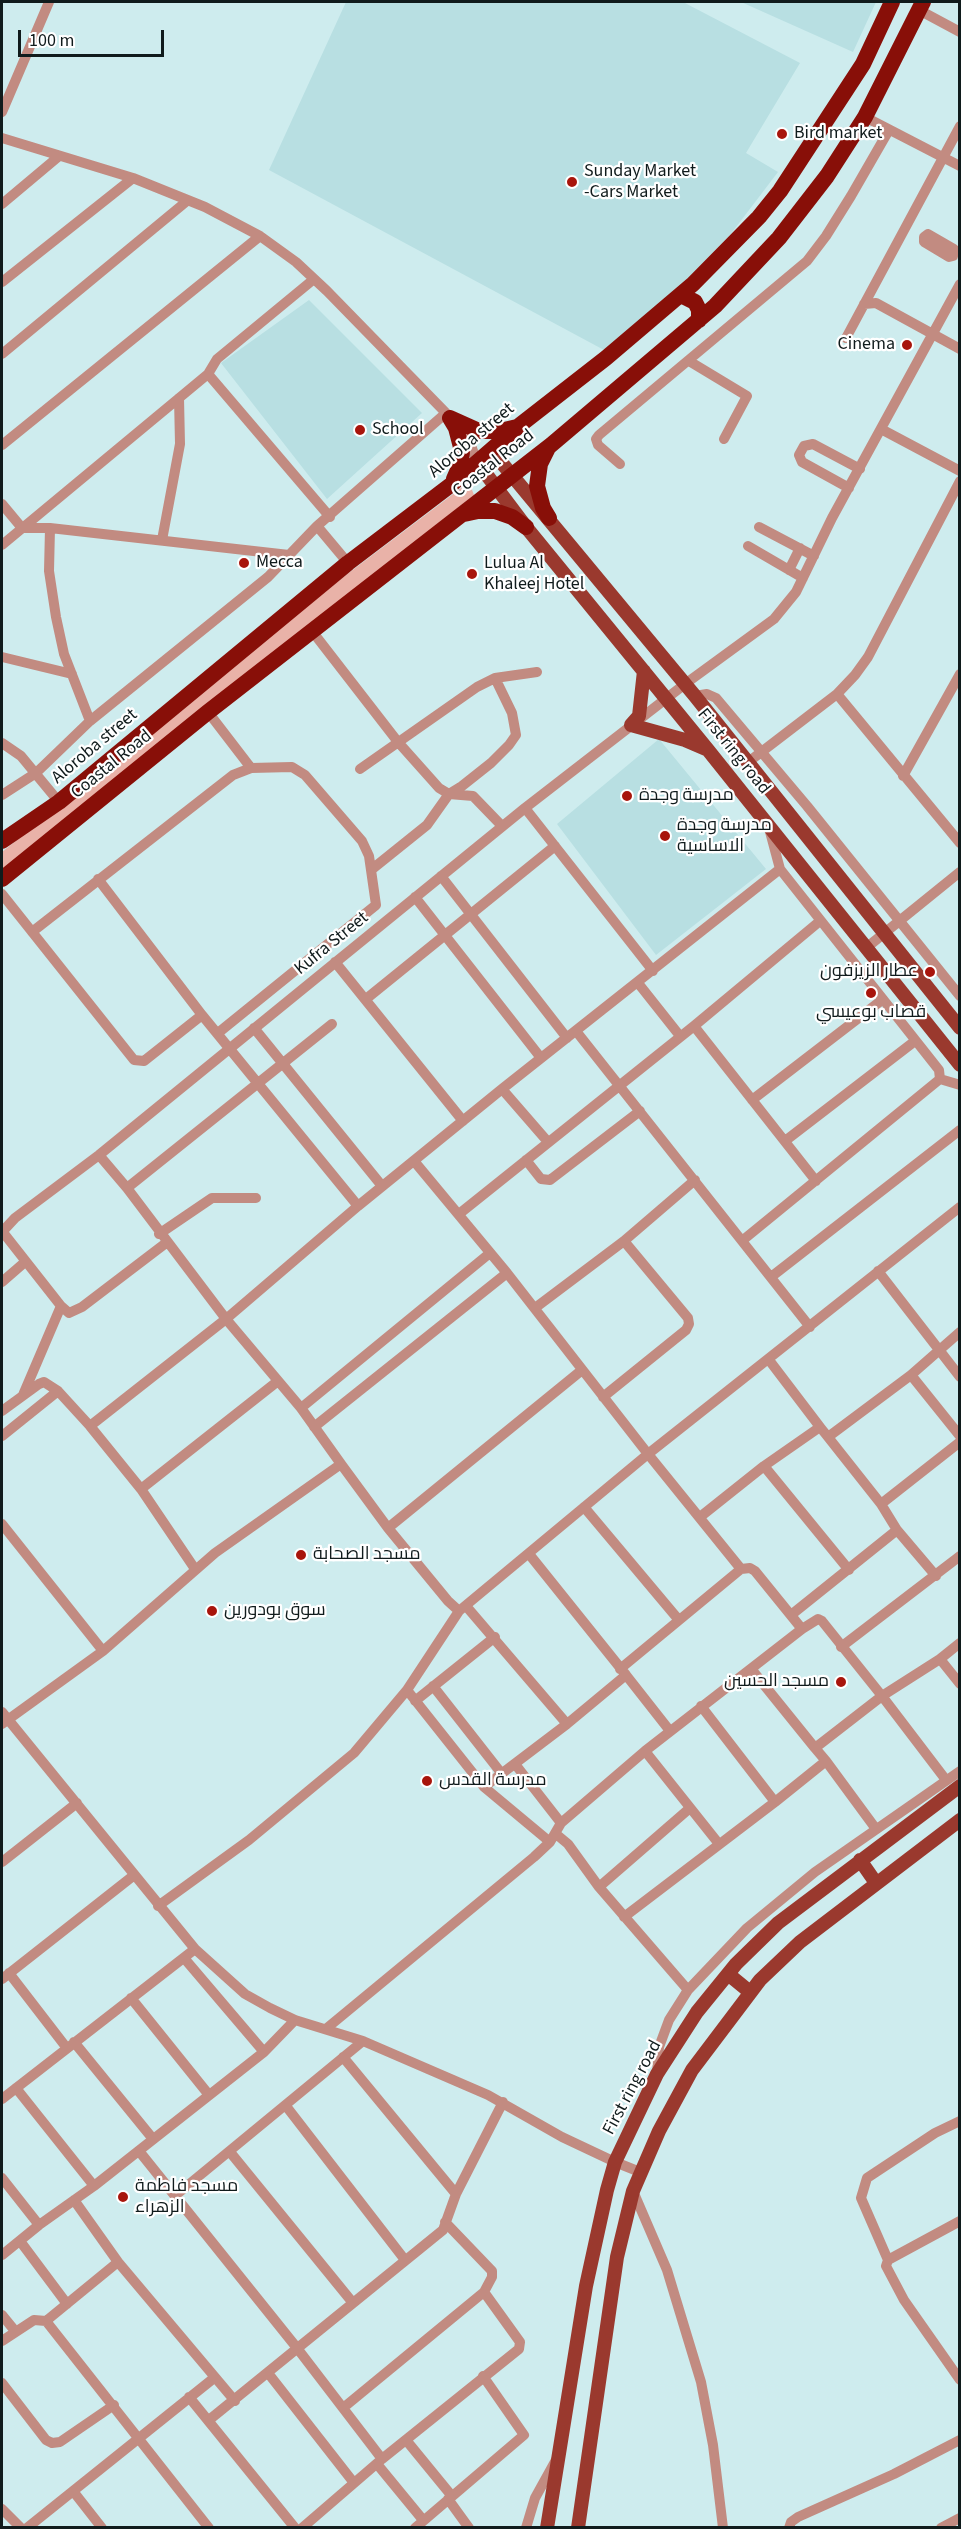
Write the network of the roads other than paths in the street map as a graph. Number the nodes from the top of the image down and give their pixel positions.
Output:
1 (49, 2) edge
2 (892, 2) edge
3 (921, 6) edge
4 (960, 32) edge
5 (2, 112) edge
6 (865, 117) junction
7 (960, 126) edge
8 (889, 130) junction
9 (2, 138) edge
10 (58, 157) junction
11 (943, 157) junction
12 (960, 166) edge
13 (133, 178) junction
14 (188, 201) junction
15 (2, 204) edge
16 (260, 236) junction
17 (718, 259) junction
18 (314, 279) junction
19 (740, 281) junction
20 (2, 282) edge
21 (960, 284) edge
22 (681, 295) junction
23 (957, 296) edge
24 (864, 304) junction
25 (699, 320) junction
26 (932, 334) junction
27 (846, 338) dead end
28 (960, 349) edge
29 (2, 354) edge
30 (689, 361) junction
31 (208, 374) junction
32 (179, 398) junction
33 (448, 416) junction
34 (520, 425) junction
35 (881, 429) junction
36 (724, 439) dead end
37 (470, 440) junction
38 (551, 445) junction
39 (2, 446) edge
40 (491, 450) junction
41 (477, 462) junction
42 (620, 464) dead end
43 (860, 468) junction
44 (960, 471) edge
45 (512, 475) junction
46 (960, 481) edge
47 (452, 484) junction
48 (496, 487) junction
49 (849, 488) junction
50 (2, 504) edge
51 (460, 515) junction
52 (330, 517) junction
53 (549, 518) junction
54 (317, 526) junction
55 (526, 527) junction
56 (759, 527) dead end
57 (22, 528) junction
58 (50, 528) junction
59 (162, 540) junction
60 (2, 545) edge
61 (748, 546) dead end
62 (800, 548) junction
63 (289, 555) junction
64 (814, 556) junction
65 (348, 563) junction
66 (789, 570) junction
67 (803, 578) junction
68 (312, 632) junction
69 (2, 657) edge
70 (644, 671) junction
71 (537, 672) dead end
72 (72, 674) junction
73 (960, 674) edge
74 (495, 678) junction
75 (685, 684) junction
76 (837, 694) junction
77 (695, 696) junction
78 (666, 699) junction
79 (208, 712) junction
80 (90, 721) junction
81 (631, 725) junction
82 (398, 742) junction
83 (2, 743) edge
84 (708, 750) junction
85 (762, 752) junction
86 (747, 763) junction
87 (251, 768) junction
88 (360, 770) dead end
89 (36, 773) junction
90 (903, 776) junction
91 (448, 794) junction
92 (2, 795) edge
93 (59, 802) junction
94 (525, 808) junction
95 (768, 825) junction
96 (502, 826) junction
97 (2, 841) edge
98 (960, 843) edge
99 (555, 846) junction
100 (780, 869) junction
101 (371, 870) junction
102 (960, 872) edge
103 (441, 876) junction
104 (2, 879) edge
105 (98, 879) junction
106 (2, 894) edge
107 (415, 897) junction
108 (376, 905) junction
109 (472, 916) junction
110 (386, 921) junction
111 (820, 921) junction
112 (899, 921) junction
113 (32, 932) junction
114 (884, 933) junction
115 (447, 936) junction
116 (866, 948) junction
117 (335, 962) junction
118 (653, 971) junction
119 (638, 983) junction
120 (960, 996) edge
121 (366, 999) junction
122 (882, 1000) junction
123 (202, 1015) junction
124 (333, 1024) dead end
125 (694, 1026) junction
126 (254, 1028) junction
127 (960, 1028) edge
128 (218, 1033) junction
129 (572, 1034) junction
130 (680, 1036) junction
131 (915, 1041) junction
132 (229, 1049) junction
133 (541, 1058) junction
134 (282, 1064) junction
135 (960, 1065) edge
136 (940, 1079) junction
137 (259, 1083) junction
138 (960, 1085) edge
139 (618, 1086) junction
140 (502, 1089) junction
141 (752, 1100) junction
142 (640, 1111) junction
143 (463, 1121) junction
144 (960, 1130) edge
145 (785, 1141) junction
146 (548, 1142) junction
147 (99, 1155) junction
148 (526, 1160) junction
149 (414, 1161) junction
150 (695, 1180) junction
151 (816, 1181) junction
152 (382, 1186) junction
153 (127, 1188) junction
154 (256, 1198) dead end
155 (358, 1206) junction
156 (960, 1207) edge
157 (459, 1214) junction
158 (2, 1231) edge
159 (159, 1233) junction
160 (742, 1240) junction
161 (624, 1241) junction
162 (166, 1243) junction
163 (490, 1253) junction
164 (25, 1262) junction
165 (878, 1271) junction
166 (507, 1272) junction
167 (771, 1277) junction
168 (2, 1282) edge
169 (61, 1306) junction
170 (535, 1308) junction
171 (226, 1319) junction
172 (810, 1328) junction
173 (960, 1332) edge
174 (940, 1350) junction
175 (769, 1360) junction
176 (582, 1370) junction
177 (911, 1375) junction
178 (960, 1377) edge
179 (278, 1381) junction
180 (58, 1391) junction
181 (23, 1395) junction
182 (603, 1397) junction
183 (301, 1408) junction
184 (2, 1411) edge
185 (90, 1426) junction
186 (314, 1426) junction
187 (820, 1427) junction
188 (2, 1436) edge
189 (960, 1436) edge
190 (828, 1437) junction
191 (960, 1442) edge
192 (648, 1455) junction
193 (341, 1464) junction
194 (764, 1467) junction
195 (141, 1489) junction
196 (881, 1504) junction
197 (584, 1507) junction
198 (700, 1517) junction
199 (2, 1524) edge
200 (388, 1528) junction
201 (897, 1530) junction
202 (529, 1554) junction
203 (960, 1556) edge
204 (195, 1569) junction
205 (741, 1569) junction
206 (849, 1570) junction
207 (936, 1576) junction
208 (462, 1609) junction
209 (791, 1615) junction
210 (678, 1619) junction
211 (802, 1629) junction
212 (495, 1637) junction
213 (960, 1643) edge
214 (841, 1647) junction
215 (103, 1651) junction
216 (940, 1659) junction
217 (752, 1670) junction
218 (623, 1672) junction
219 (960, 1684) edge
220 (433, 1686) junction
221 (407, 1690) junction
222 (882, 1696) junction
223 (415, 1701) junction
224 (701, 1706) junction
225 (4, 1718) edge
226 (567, 1724) junction
227 (670, 1731) junction
228 (815, 1748) junction
229 (645, 1751) junction
230 (826, 1761) junction
231 (515, 1764) junction
232 (960, 1771) edge
233 (502, 1774) junction
234 (946, 1780) junction
235 (960, 1786) edge
236 (484, 1787) junction
237 (775, 1802) junction
238 (77, 1803) junction
239 (690, 1808) junction
240 (960, 1820) edge
241 (561, 1823) junction
242 (876, 1829) junction
243 (553, 1838) junction
244 (719, 1844) junction
245 (860, 1860) junction
246 (2, 1862) edge
247 (133, 1876) junction
248 (876, 1883) junction
249 (599, 1887) junction
250 (158, 1906) junction
251 (624, 1917) junction
252 (195, 1949) junction
253 (184, 1958) junction
254 (728, 1974) junction
255 (5, 1976) edge
256 (688, 1990) junction
257 (750, 1992) junction
258 (130, 1998) junction
259 (296, 2020) junction
260 (327, 2028) junction
261 (363, 2041) junction
262 (70, 2045) junction
263 (264, 2052) junction
264 (344, 2057) junction
265 (657, 2073) junction
266 (16, 2088) junction
267 (208, 2095) junction
268 (2, 2099) edge
269 (503, 2102) junction
270 (286, 2106) junction
271 (960, 2121) edge
272 (153, 2139) junction
273 (139, 2151) junction
274 (230, 2152) junction
275 (615, 2162) junction
276 (640, 2172) junction
277 (2, 2178) edge
278 (94, 2186) junction
279 (633, 2191) junction
280 (456, 2194) junction
281 (176, 2195) junction
282 (74, 2200) junction
283 (960, 2221) edge
284 (446, 2222) junction
285 (39, 2225) junction
286 (20, 2241) junction
287 (2, 2255) edge
288 (405, 2260) junction
289 (888, 2260) junction
290 (118, 2262) junction
291 (484, 2292) junction
292 (353, 2303) junction
293 (67, 2304) junction
294 (2, 2315) edge
295 (46, 2321) junction
296 (15, 2331) junction
297 (2, 2341) edge
298 (297, 2348) junction
299 (268, 2373) junction
300 (483, 2376) junction
301 (214, 2378) junction
302 (960, 2380) edge
303 (2, 2384) edge
304 (189, 2397) junction
305 (235, 2401) junction
306 (114, 2405) junction
307 (343, 2408) junction
308 (209, 2420) junction
309 (140, 2439) junction
310 (406, 2440) junction
311 (960, 2440) edge
312 (561, 2452) junction
313 (379, 2461) junction
314 (354, 2483) junction
315 (73, 2491) junction
316 (449, 2497) junction
317 (2, 2509) edge
318 (960, 2518) edge
319 (419, 2524) edge
320 (21, 2528) edge
321 (27, 2528) edge
322 (102, 2528) edge
323 (209, 2528) edge
324 (295, 2528) edge
325 (302, 2528) edge
326 (470, 2528) edge
327 (526, 2528) edge
328 (548, 2528) edge
329 (578, 2528) edge
330 (723, 2528) edge
331 (789, 2528) edge
332 (941, 2528) edge

1 - 5 street
2 - 17 highway, Aloroba street
3 - 4 street
3 - 6 highway, Coastal Road
6 - 8 street
6 - 19 highway, Coastal Road
7 - 11 street
8 - 11 street
8 - 30 street
9 - 10 street
10 - 13 street
10 - 15 street
11 - 12 street
11 - 24 street
13 - 14 street
13 - 20 street
14 - 16 street
14 - 29 street
16 - 18 street
16 - 39 street
17 - 19 highway
17 - 22 highway, Aloroba street
18 - 31 street
18 - 33 street
19 - 25 highway, Coastal Road
21 - 23 street, Kufra Street
22 - 25 highway
22 - 34 highway, Aloroba street
23 - 26 street, Kufra Street
24 - 26 street
24 - 27 street
25 - 38 highway, Coastal Road
26 - 28 street
26 - 35 street, Kufra Street
30 - 36 street
30 - 42 street
31 - 32 street
31 - 52 street
32 - 57 street
32 - 59 street
33 - 34 highway
33 - 37 street
33 - 47 highway
33 - 52 street
34 - 40 highway, Aloroba street
35 - 43 street, Kufra Street
35 - 44 street
37 - 40 street
37 - 41 street
38 - 45 highway, Coastal Road
38 - 53 highway
40 - 41 highway, Aloroba street
40 - 45 main road, First ring road
41 - 47 highway, Aloroba street
41 - 48 main road, First ring road
43 - 49 street, Kufra Street
43 - 49 street
45 - 48 highway, Coastal Road
45 - 53 main road, First ring road
46 - 76 street
47 - 65 highway, Aloroba street
48 - 51 highway, Coastal Road
48 - 55 main road, First ring road
49 - 64 street, Kufra Street
50 - 57 street
51 - 55 highway
51 - 68 highway, Coastal Road
52 - 54 street
53 - 75 main road, First ring road
54 - 63 street
54 - 65 street
55 - 70 main road, First ring road
56 - 62 street
57 - 58 street
57 - 60 street
58 - 59 street
58 - 72 street
59 - 63 street
61 - 66 street
62 - 64 street
62 - 66 street
63 - 80 street
64 - 67 street, Kufra Street
65 - 93 highway, Aloroba street
66 - 67 street
67 - 75 street, Kufra Street
68 - 79 highway, Coastal Road
68 - 82 street
69 - 72 street
70 - 78 main road, First ring road
70 - 81 main road
71 - 74 street
72 - 80 street
73 - 90 street
74 - 82 street
74 - 91 street
75 - 77 main road, First ring road
75 - 78 street, Kufra Street
76 - 85 street
76 - 90 street
77 - 85 street
77 - 86 main road, First ring road
78 - 81 street, Kufra Street
78 - 84 main road, First ring road
79 - 87 street
79 - 104 highway, Coastal Road
80 - 89 street
81 - 84 main road
81 - 94 street, Kufra Street
82 - 88 street
82 - 91 street
83 - 89 street
84 - 95 main road, First ring road
85 - 86 street
85 - 112 street
86 - 114 main road, First ring road
87 - 101 street
87 - 105 street
89 - 92 street
89 - 93 street
90 - 98 street
91 - 96 street
91 - 101 street
93 - 97 highway, Aloroba street
94 - 96 street, Kufra Street
94 - 99 street
95 - 100 street
95 - 116 main road, First ring road
96 - 103 street, Kufra Street
99 - 109 street
99 - 118 street
100 - 111 street
100 - 118 street
101 - 108 street
102 - 112 street
103 - 107 street, Kufra Street
103 - 109 street
105 - 113 street
105 - 123 street
106 - 113 street
107 - 110 street, Kufra Street
107 - 115 street
108 - 110 street
108 - 128 street
109 - 115 street
109 - 129 street
110 - 117 street, Kufra Street
111 - 122 street
111 - 125 street
112 - 114 street
112 - 120 street
113 - 123 street
114 - 116 street
114 - 127 main road, First ring road
115 - 121 street
115 - 133 street
116 - 135 main road, First ring road
117 - 121 street
117 - 126 street, Kufra Street
118 - 119 street
119 - 129 street
119 - 130 street
121 - 143 street
122 - 131 street
122 - 141 street
123 - 128 street
124 - 134 street
125 - 130 street
125 - 141 street
126 - 132 street, Kufra Street
126 - 134 street
128 - 132 street
129 - 133 street
129 - 139 street
130 - 139 street
131 - 136 street
131 - 145 street
132 - 137 street
132 - 147 street, Kufra Street
133 - 140 street
134 - 137 street
134 - 152 street
136 - 138 street
136 - 151 street
137 - 153 street
137 - 155 street
139 - 142 street
139 - 146 street
140 - 143 street
140 - 146 street
141 - 145 street
142 - 148 street
142 - 150 street
143 - 149 street
144 - 167 street
145 - 151 street
146 - 148 street
147 - 153 street
147 - 158 street, Kufra Street
148 - 157 street
149 - 152 street
149 - 157 street
150 - 160 street
150 - 161 street
151 - 160 street
152 - 155 street
153 - 159 street
154 - 159 street
155 - 171 street
156 - 165 street
157 - 163 street
158 - 164 street
159 - 162 street
160 - 167 street
161 - 170 street
161 - 182 street
162 - 169 street
162 - 171 street
163 - 166 street
163 - 183 street
164 - 168 street
164 - 169 street
165 - 172 street
165 - 174 street
166 - 170 street
166 - 186 street
167 - 172 street
169 - 181 street
170 - 176 street
171 - 179 street
171 - 185 street
172 - 175 street
173 - 174 street
174 - 177 street
174 - 178 street
175 - 187 street
175 - 192 street
176 - 182 street
176 - 200 street
177 - 189 street
177 - 190 street
179 - 183 street
179 - 195 street
180 - 181 street
180 - 185 street
180 - 188 street
181 - 184 street
182 - 192 street
183 - 186 street
185 - 195 street
186 - 193 street
187 - 190 street
187 - 194 street
190 - 196 street
191 - 196 street
192 - 197 street
192 - 198 street
193 - 200 street
193 - 204 street
194 - 198 street
194 - 206 street
195 - 204 street
196 - 201 street
197 - 202 street
197 - 210 street
198 - 205 street
199 - 215 street
200 - 208 street
201 - 206 street
201 - 207 street
202 - 208 street
202 - 218 street
203 - 207 street
204 - 215 street
205 - 209 street
205 - 210 street
206 - 209 street
207 - 214 street
208 - 212 street
208 - 221 street
209 - 211 street
210 - 218 street
211 - 214 street
211 - 217 street
212 - 220 street
212 - 226 street
213 - 216 street
214 - 222 street
215 - 225 street
216 - 219 street
216 - 222 street
217 - 224 street
217 - 228 street
218 - 226 street
218 - 227 street
220 - 223 street
220 - 233 street
221 - 223 street
221 - 250 street
222 - 228 street
222 - 234 street
223 - 236 street
224 - 227 street
224 - 237 street
225 - 238 street
226 - 231 street
227 - 229 street
228 - 230 street
229 - 239 street
229 - 241 street
230 - 237 street
230 - 242 street
231 - 233 street
231 - 241 street
232 - 234 street
233 - 236 street
234 - 242 street
235 - 245 main road, First ring road
236 - 243 street
237 - 244 street
238 - 246 street
238 - 247 street
239 - 244 street
239 - 249 street
240 - 248 main road
241 - 243 street
242 - 256 street
243 - 249 street
243 - 260 street
244 - 251 street
245 - 248 main road
245 - 254 main road, First ring road
247 - 250 street
247 - 255 street
248 - 257 main road
249 - 251 street
250 - 252 street
251 - 256 street
252 - 253 street
252 - 259 street
253 - 258 street
253 - 263 street
254 - 257 main road
254 - 265 main road, First ring road
255 - 262 street
256 - 265 street
257 - 276 main road
258 - 262 street
258 - 267 street
259 - 260 street
259 - 263 street
260 - 261 street
261 - 264 street
261 - 269 street
262 - 266 street
262 - 272 street
263 - 267 street
264 - 270 street
264 - 280 street
265 - 275 main road, First ring road
266 - 268 street
266 - 278 street
267 - 272 street
269 - 275 street
269 - 280 street
270 - 274 street
270 - 288 street
271 - 289 street
272 - 273 street
273 - 278 street
273 - 281 street
274 - 281 street
274 - 292 street
275 - 276 street
275 - 312 main road, First ring road
276 - 279 main road
277 - 285 street
278 - 282 street
279 - 329 main road
279 - 330 street
280 - 284 street
281 - 298 street
282 - 285 street
282 - 290 street
283 - 289 street
284 - 288 street
284 - 291 street
285 - 286 street
286 - 287 street
286 - 293 street
288 - 292 street
289 - 302 street
290 - 293 street
290 - 301 street
291 - 300 street
291 - 307 street
292 - 298 street
293 - 295 street
294 - 296 street
295 - 296 street
295 - 306 street
296 - 297 street
298 - 299 street
298 - 307 street
299 - 305 street
299 - 314 street
300 - 310 street
300 - 316 street
301 - 304 street
301 - 305 street
303 - 306 street
304 - 308 street
304 - 309 street
305 - 308 street
306 - 309 street
307 - 313 street
308 - 324 street
309 - 315 street
309 - 323 street
310 - 313 street
310 - 316 street
311 - 331 street
312 - 327 street
312 - 328 main road, First ring road
313 - 314 street
313 - 319 street
314 - 325 street
315 - 321 street
315 - 322 street
316 - 319 street
316 - 326 street
317 - 320 street
318 - 332 street

